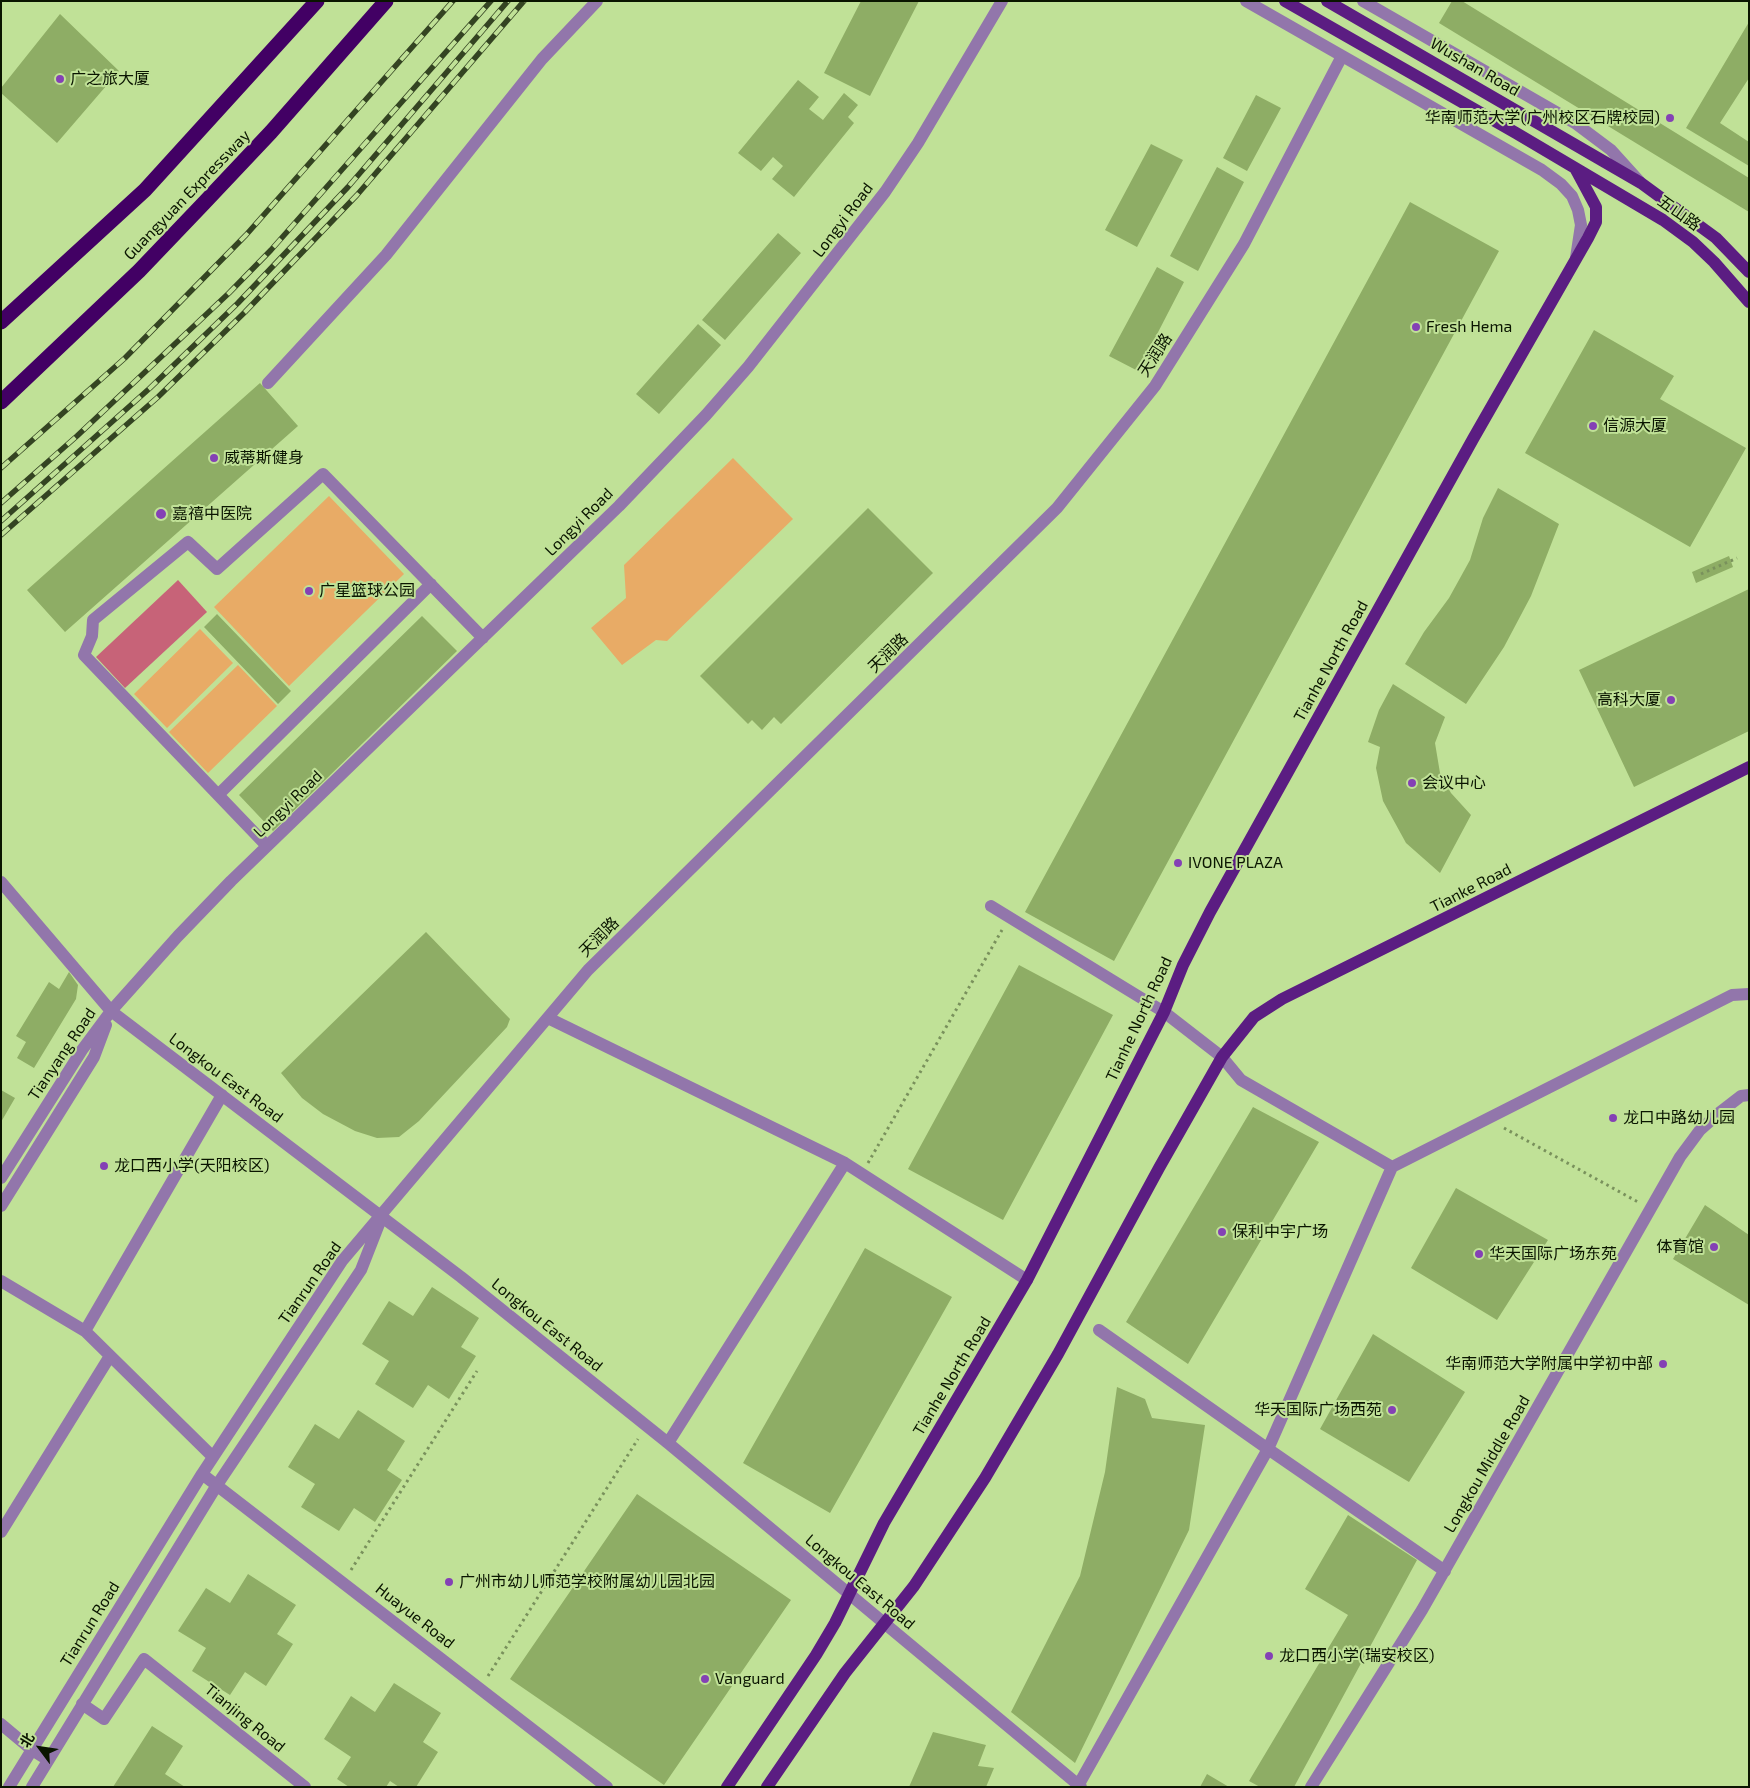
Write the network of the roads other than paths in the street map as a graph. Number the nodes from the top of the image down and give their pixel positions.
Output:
1 (317, 1) edge
2 (386, 1) edge
3 (597, 1) edge
4 (1002, 1) edge
5 (1246, 1) edge
6 (1285, 1) edge
7 (1327, 1) edge
8 (1363, 1) edge
9 (1342, 56) junction
10 (1575, 168) junction
11 (1641, 183) junction
12 (1575, 260) junction
13 (1746, 266) edge
14 (1749, 302) edge
15 (1, 322) edge
16 (268, 383) dead end
17 (1, 402) edge
18 (431, 584) junction
19 (484, 638) junction
20 (1749, 767) edge
21 (218, 795) junction
22 (267, 846) junction
23 (1, 882) edge
24 (991, 906) dead end
25 (1749, 994) edge
26 (111, 1011) junction
27 (1164, 1012) junction
28 (548, 1018) junction
29 (1222, 1057) junction
30 (222, 1095) junction
31 (1749, 1095) edge
32 (845, 1163) junction
33 (1392, 1167) junction
34 (1, 1178) edge
35 (1, 1206) edge
36 (382, 1217) junction
37 (1027, 1280) junction
38 (1, 1281) edge
39 (1099, 1330) dead end
40 (85, 1331) junction
41 (110, 1356) junction
42 (668, 1443) junction
43 (1268, 1448) junction
44 (213, 1457) junction
45 (202, 1474) junction
46 (217, 1485) junction
47 (1, 1532) edge
48 (1445, 1571) junction
49 (849, 1593) junction
50 (884, 1624) junction
51 (82, 1704) junction
52 (1, 1724) edge
53 (32, 1750) junction
54 (48, 1760) junction
55 (1080, 1786) edge
56 (9, 1787) edge
57 (32, 1787) edge
58 (305, 1787) edge
59 (607, 1787) edge
60 (727, 1787) edge
61 (767, 1787) edge
62 (1311, 1787) edge

1 - 15 highway, Guangyuan Expressway
2 - 17 highway, Guangyuan Expressway
3 - 16 street
4 - 19 street, Longyi Road
5 - 9 street
6 - 10 main road
7 - 11 main road, Wushan Road
8 - 11 street
9 - 12 street
9 - 28 street, 天润路
10 - 12 main road, Tianhe North Road
10 - 14 main road, 五山路
11 - 13 main road, Wushan Road
12 - 27 main road, Tianhe North Road
18 - 19 street
18 - 21 street
18 - 21 street
19 - 22 street, Longyi Road
20 - 29 main road, Tianke Road
21 - 22 street
22 - 26 street, Longyi Road
23 - 26 street, Longkou East Road
24 - 27 street
25 - 33 street
26 - 30 street, Longkou East Road
26 - 34 street, Tianyang Road
26 - 35 street, Tianyang Road
27 - 29 street
27 - 37 main road, Tianhe North Road
28 - 32 street
28 - 36 street, 天润路
29 - 33 street
29 - 50 main road
30 - 36 street, Longkou East Road
30 - 40 street
31 - 48 street, Longkou Middle Road
32 - 37 street
32 - 42 street
33 - 43 street
36 - 42 street, Longkou East Road
36 - 44 street, Tianrun Road
36 - 46 street, Tianrun Road
37 - 49 main road, Tianhe North Road
38 - 40 street
39 - 43 street
40 - 41 street
41 - 44 street
41 - 47 street
42 - 49 street, Longkou East Road
43 - 48 street
43 - 55 street
44 - 45 street, Tianrun Road
45 - 46 street, Huayue Road
45 - 53 street, Tianrun Road
46 - 51 street, Tianrun Road
46 - 59 street, Huayue Road
48 - 62 street, Longkou Middle Road
49 - 50 street, Longkou East Road
49 - 60 main road, Tianhe North Road
50 - 55 street, Longkou East Road
50 - 61 main road
51 - 54 street, Tianrun Road
51 - 58 street, Tianjing Road
52 - 53 street
53 - 54 street
53 - 56 street, Tianrun Road
54 - 57 street, Tianrun Road

